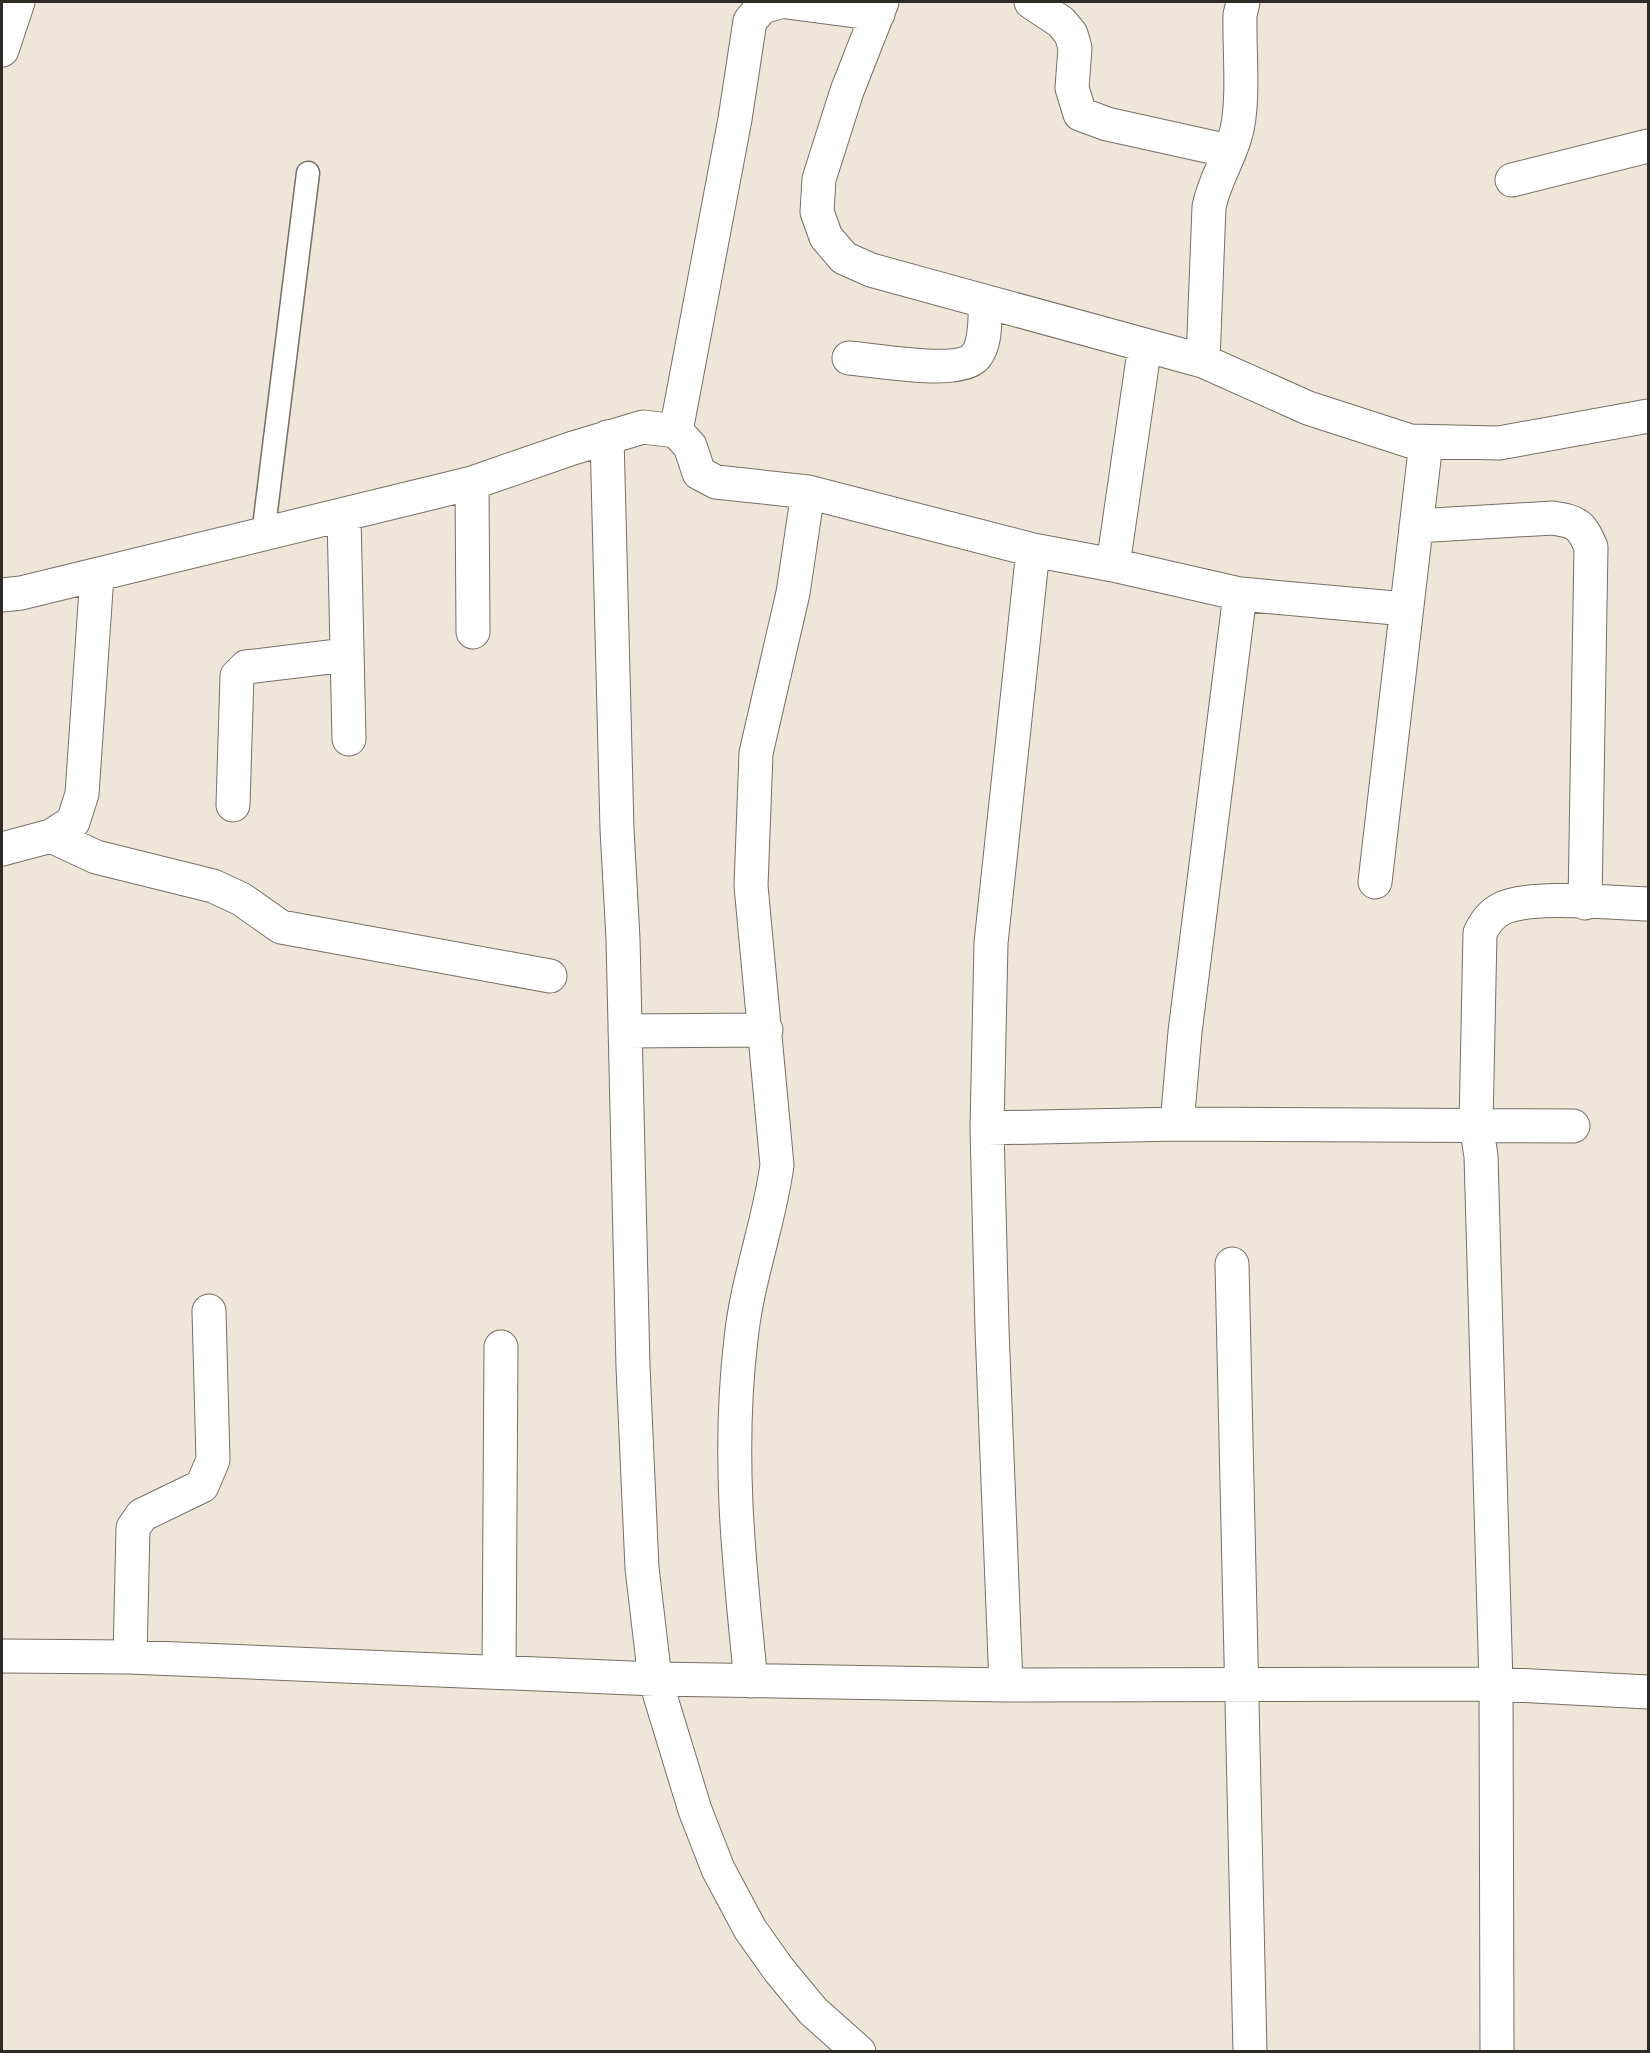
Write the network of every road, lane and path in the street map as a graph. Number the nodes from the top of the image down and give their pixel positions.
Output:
1 (18, 2) edge
2 (780, 2) edge
3 (787, 2) edge
4 (1031, 2) edge
5 (1243, 2) edge
6 (880, 8) edge
7 (2, 50) edge
8 (1648, 146) edge
9 (1228, 151) junction
10 (308, 173) dead end
11 (1512, 180) dead end
12 (986, 302) junction
13 (1145, 345) junction
14 (849, 358) dead end
15 (1203, 361) junction
16 (1648, 416) edge
17 (676, 431) junction
18 (607, 437) junction
19 (1426, 442) junction
20 (472, 483) junction
21 (808, 492) junction
22 (344, 516) junction
23 (1416, 526) junction
24 (263, 535) junction
25 (1033, 550) junction
26 (1113, 565) junction
27 (97, 575) junction
28 (1240, 594) junction
29 (2, 596) edge
30 (1407, 609) junction
31 (473, 632) dead end
32 (346, 656) junction
33 (350, 738) dead end
34 (233, 805) dead end
35 (51, 836) junction
36 (2, 849) edge
37 (1374, 882) dead end
38 (1585, 903) junction
39 (1648, 904) edge
40 (550, 976) dead end
41 (766, 1030) junction
42 (625, 1031) junction
43 (1177, 1125) junction
44 (1476, 1125) junction
45 (1573, 1126) dead end
46 (987, 1128) junction
47 (1232, 1264) dead end
48 (209, 1311) dead end
49 (501, 1347) dead end
50 (2, 1656) edge
51 (130, 1657) junction
52 (499, 1671) junction
53 (655, 1679) junction
54 (751, 1681) junction
55 (1241, 1684) junction
56 (1496, 1684) junction
57 (1006, 1685) junction
58 (1648, 1692) edge
59 (859, 2052) edge
60 (1250, 2052) edge
61 (1497, 2052) edge

1 - 7 street
2 - 17 street
3 - 6 street
4 - 9 street
5 - 9 street
6 - 12 street
8 - 11 street
9 - 15 street
10 - 24 lane
12 - 13 street
12 - 14 street
13 - 15 street
13 - 26 street
15 - 19 street
16 - 19 street
17 - 18 street
17 - 21 street
18 - 20 street
18 - 42 street
19 - 23 street
20 - 22 street
20 - 31 street
21 - 25 street
21 - 41 street
22 - 24 street
22 - 32 street
23 - 30 street
23 - 38 street
24 - 27 street
25 - 26 street
25 - 46 street
26 - 28 street
27 - 29 street
27 - 35 street
28 - 30 street
28 - 43 street
30 - 37 street
32 - 33 street
32 - 34 street
35 - 36 street
35 - 40 street
38 - 39 street
38 - 44 street
41 - 42 street
41 - 54 street
42 - 53 street
43 - 44 street
43 - 46 street
44 - 45 street
44 - 56 street
46 - 57 street
47 - 55 street
48 - 51 street
49 - 52 street
50 - 51 street
51 - 52 street
52 - 53 street
53 - 54 street
53 - 59 street
54 - 57 street
55 - 56 street
55 - 57 street
55 - 60 street
56 - 58 street
56 - 61 street

